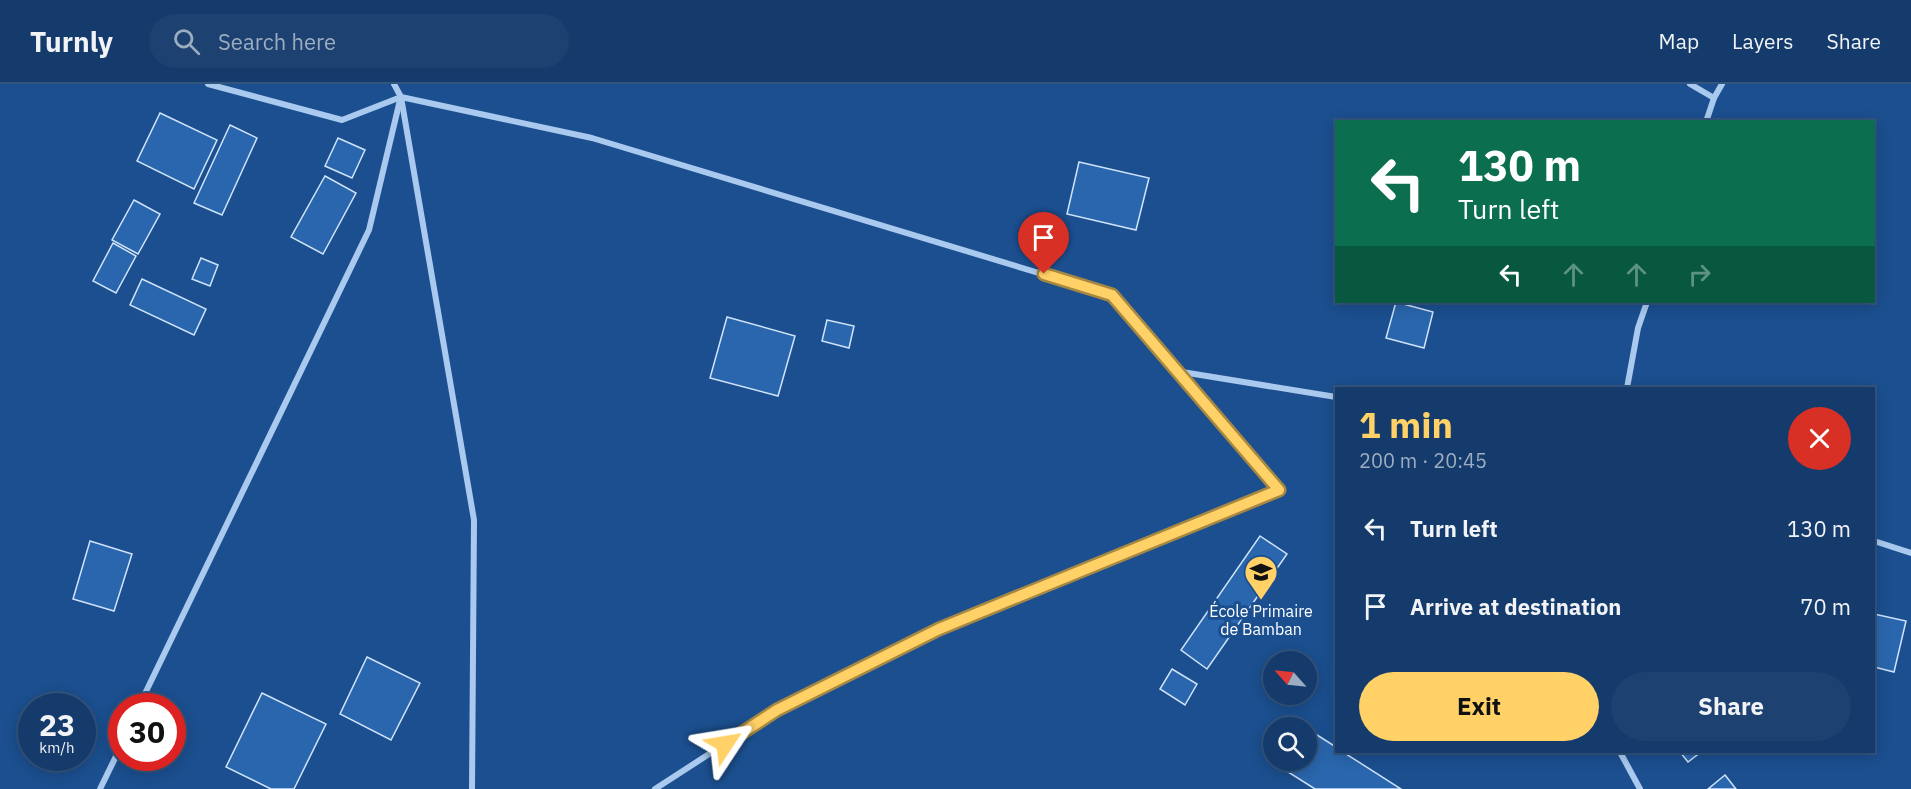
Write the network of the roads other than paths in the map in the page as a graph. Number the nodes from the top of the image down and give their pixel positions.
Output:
1 (208, 84) edge
2 (394, 84) edge
3 (1690, 84) edge
4 (1722, 84) edge
5 (401, 97) junction
6 (1714, 98) junction
7 (1707, 120) edge
8 (1647, 303) edge
9 (1176, 371) junction
10 (1627, 387) edge
11 (1335, 397) edge
12 (1875, 541) edge
13 (1911, 553) edge
14 (146, 693) edge
15 (1621, 753) edge
16 (109, 771) edge
17 (100, 789) edge
18 (472, 789) edge
19 (655, 789) edge
20 (1640, 789) edge

1 - 5 street
2 - 5 street
3 - 6 street
4 - 6 street
5 - 9 street
5 - 14 street
5 - 18 street
6 - 7 street
8 - 10 street
9 - 11 street
9 - 19 street
12 - 13 street
15 - 20 street
16 - 17 street

